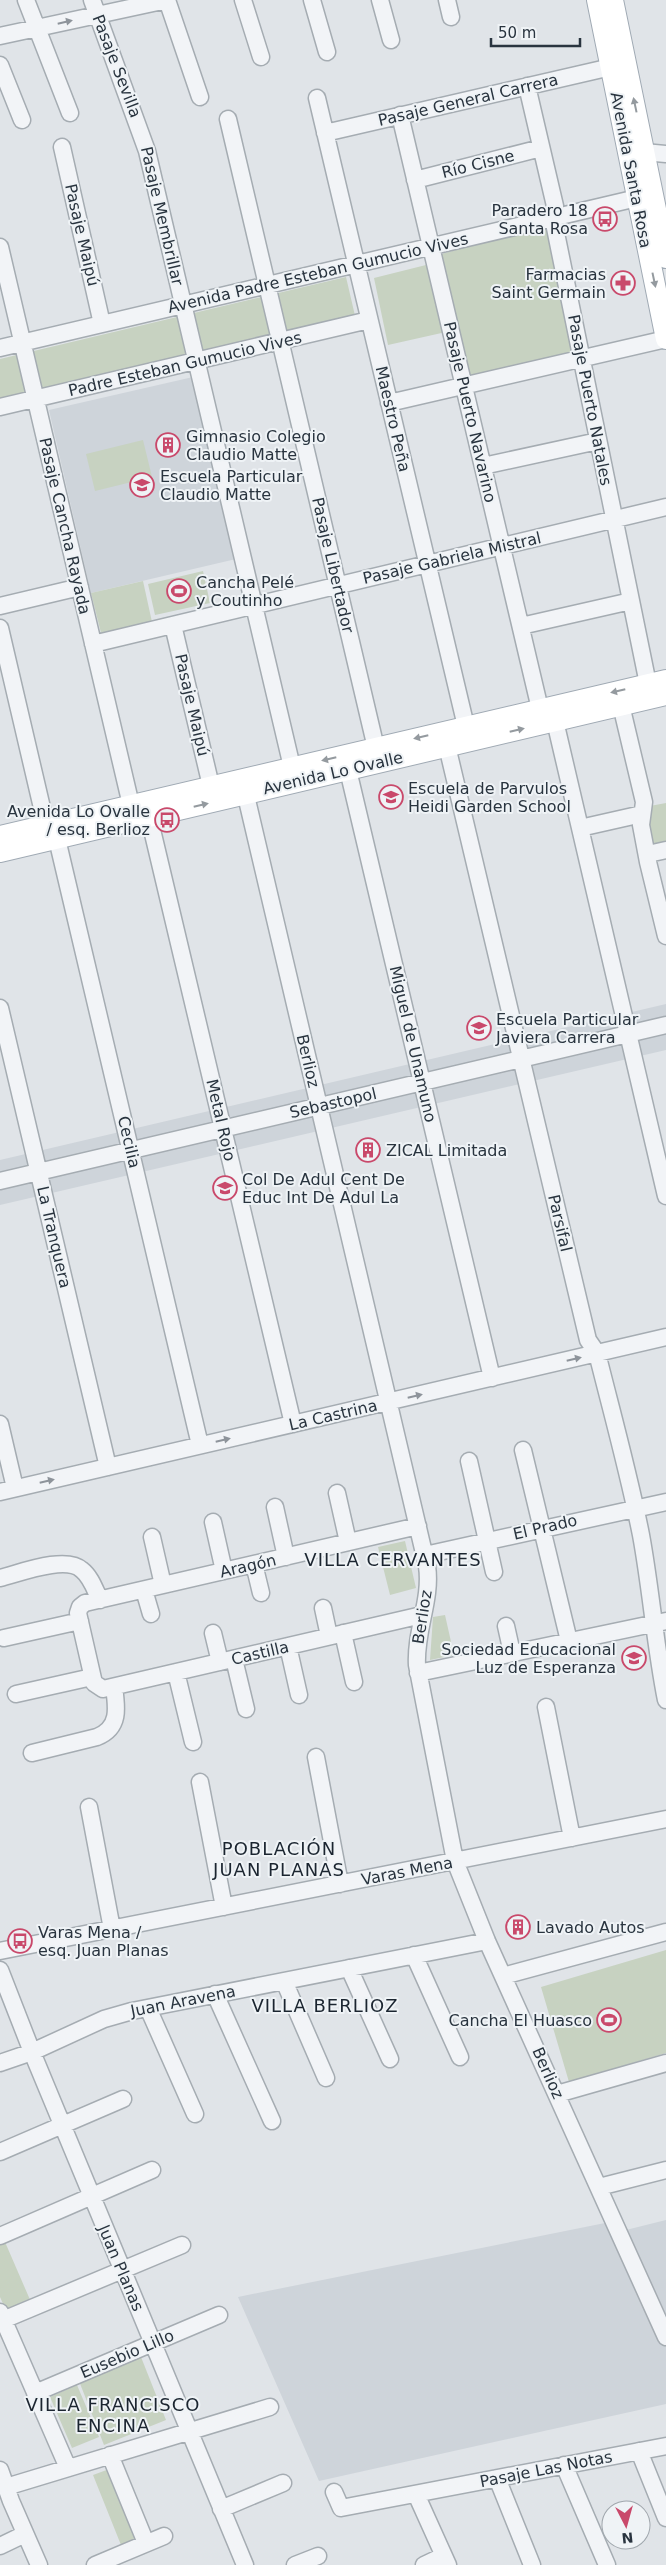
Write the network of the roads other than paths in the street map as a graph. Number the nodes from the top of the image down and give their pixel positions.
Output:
1 (26, 0) edge
2 (167, 0) edge
3 (243, 0) edge
4 (312, 0) edge
5 (380, 0) edge
6 (447, 0) edge
7 (597, 0) edge
8 (613, 0) edge
9 (95, 8) edge
10 (451, 17) dead end
11 (37, 28) junction
12 (0, 36) edge
13 (391, 40) dead end
14 (327, 52) dead end
15 (261, 57) dead end
16 (0, 65) edge
17 (610, 66) junction
18 (527, 86) junction
19 (200, 97) dead end
20 (317, 98) dead end
21 (70, 113) dead end
22 (400, 115) junction
23 (228, 119) dead end
24 (22, 120) dead end
25 (142, 132) joint
26 (325, 133) junction
27 (62, 147) dead end
28 (541, 148) junction
29 (644, 152) junction
30 (666, 154) edge
31 (415, 180) junction
32 (637, 198) junction
33 (554, 217) junction
34 (431, 246) junction
35 (0, 247) edge
36 (666, 258) edge
37 (356, 264) junction
38 (268, 285) junction
39 (183, 305) junction
40 (369, 320) junction
41 (102, 324) junction
42 (666, 339) edge
43 (281, 341) junction
44 (22, 343) junction
45 (0, 348) edge
46 (581, 358) junction
47 (196, 361) junction
48 (464, 385) junction
49 (35, 399) junction
50 (389, 403) junction
51 (0, 407) edge
52 (598, 441) junction
53 (483, 466) junction
54 (666, 507) edge
55 (614, 519) junction
56 (502, 546) junction
57 (427, 564) junction
58 (338, 585) junction
59 (80, 587) junction
60 (631, 601) junction
61 (254, 605) junction
62 (0, 606) edge
63 (173, 625) junction
64 (521, 626) junction
65 (0, 628) edge
66 (93, 644) junction
67 (657, 682) edge
68 (666, 694) edge
69 (621, 705) junction
70 (548, 715) junction
71 (467, 734) junction
72 (447, 746) junction
73 (376, 748) junction
74 (292, 767) junction
75 (348, 770) junction
76 (211, 786) junction
77 (244, 786) junction
78 (131, 805) junction
79 (642, 814) junction
80 (149, 817) junction
81 (580, 828) junction
82 (52, 832) junction
83 (0, 836) edge
84 (666, 850) edge
85 (0, 852) edge
86 (648, 854) junction
87 (666, 936) edge
88 (0, 1008) edge
89 (666, 1025) edge
90 (628, 1034) junction
91 (522, 1059) junction
92 (422, 1082) junction
93 (319, 1106) junction
94 (223, 1129) junction
95 (131, 1151) junction
96 (38, 1172) junction
97 (0, 1181) edge
98 (666, 1196) edge
99 (666, 1337) edge
100 (597, 1353) junction
101 (492, 1378) junction
102 (388, 1402) junction
103 (0, 1424) edge
104 (293, 1424) junction
105 (200, 1445) junction
106 (524, 1450) dead end
107 (469, 1461) dead end
108 (108, 1467) junction
109 (8, 1490) edge
110 (337, 1493) dead end
111 (666, 1502) edge
112 (275, 1507) dead end
113 (635, 1508) junction
114 (212, 1522) dead end
115 (418, 1526) junction
116 (542, 1528) junction
117 (152, 1537) dead end
118 (487, 1540) junction
119 (348, 1542) junction
120 (425, 1555) junction
121 (286, 1557) junction
122 (254, 1564) junction
123 (224, 1571) junction
124 (494, 1572) dead end
125 (0, 1578) edge
126 (164, 1585) junction
127 (144, 1590) junction
128 (261, 1593) dead end
129 (100, 1600) junction
130 (322, 1608) dead end
131 (80, 1614) junction
132 (150, 1614) dead end
133 (422, 1615) junction
134 (659, 1623) edge
135 (506, 1626) dead end
136 (213, 1634) dead end
137 (336, 1635) junction
138 (4, 1638) dead end
139 (569, 1641) junction
140 (288, 1646) junction
141 (512, 1653) junction
142 (227, 1660) junction
143 (176, 1672) junction
144 (418, 1673) junction
145 (95, 1682) junction
146 (354, 1682) dead end
147 (114, 1687) junction
148 (16, 1694) dead end
149 (299, 1695) dead end
150 (666, 1700) edge
151 (546, 1707) dead end
152 (246, 1709) dead end
153 (193, 1742) dead end
154 (32, 1753) dead end
155 (316, 1757) dead end
156 (200, 1782) dead end
157 (89, 1807) dead end
158 (666, 1820) edge
159 (572, 1838) junction
160 (455, 1861) junction
161 (340, 1884) junction
162 (224, 1907) junction
163 (112, 1929) junction
164 (666, 1932) edge
165 (487, 1941) junction
166 (0, 1952) edge
167 (414, 1955) junction
168 (349, 1968) junction
169 (0, 1970) edge
170 (503, 1976) junction
171 (284, 1981) junction
172 (215, 1994) junction
173 (148, 2008) junction
174 (32, 2052) junction
175 (460, 2057) dead end
176 (390, 2059) dead end
177 (0, 2063) edge
178 (666, 2063) edge
179 (326, 2078) dead end
180 (558, 2094) junction
181 (123, 2099) dead end
182 (195, 2114) dead end
183 (272, 2121) dead end
184 (62, 2125) junction
185 (0, 2152) edge
186 (152, 2170) dead end
187 (666, 2170) edge
188 (600, 2187) junction
189 (92, 2196) junction
190 (0, 2236) edge
191 (182, 2245) dead end
192 (122, 2270) junction
193 (219, 2315) dead end
194 (2, 2316) edge
195 (666, 2337) edge
196 (153, 2343) junction
197 (35, 2393) junction
198 (270, 2407) dead end
199 (189, 2431) junction
200 (666, 2446) edge
201 (639, 2451) junction
202 (110, 2455) junction
203 (564, 2465) junction
204 (68, 2468) junction
205 (0, 2470) edge
206 (497, 2478) junction
207 (283, 2483) dead end
208 (6, 2488) junction
209 (334, 2492) dead end
210 (421, 2493) junction
211 (221, 2508) junction
212 (666, 2518) edge
213 (25, 2534) junction
214 (164, 2536) dead end
215 (146, 2543) junction
216 (0, 2546) edge
217 (318, 2556) dead end
218 (446, 2561) edge
219 (39, 2565) edge
220 (95, 2565) edge
221 (245, 2565) edge
222 (295, 2565) edge
223 (424, 2565) edge
224 (532, 2565) edge
225 (607, 2565) edge

1 - 11 street
2 - 9 street
2 - 19 street
3 - 15 street
4 - 14 street
5 - 13 street
6 - 10 street
7 - 17 main road, Avenida Santa Rosa
29 -> 8 main road, Avenida Santa Rosa
11 -> 9 street
9 - 25 street, Pasaje Sevilla
11 - 12 street
11 - 21 street
16 - 24 street
17 - 18 street, Pasaje General Carrera
17 - 32 main road, Avenida Santa Rosa
18 - 22 street, Pasaje General Carrera
18 - 28 street, Pasaje Puerto Natales
20 - 26 street, Maestro Peña
22 - 26 street, Pasaje General Carrera
22 - 31 street, Pasaje Puerto Navarino
23 - 38 street, Pasaje Libertador
25 - 39 street, Pasaje Membrillar
26 - 37 street, Maestro Peña
27 - 41 street, Pasaje Maipú
28 - 31 street, Río Cisne
28 - 33 street, Pasaje Puerto Natales
29 - 30 street
29 - 32 street
29 - 36 main road, Avenida Santa Rosa
31 - 34 street, Pasaje Puerto Navarino
32 - 33 street, Avenida Padre Esteban Gumucio Vives
32 -> 42 main road, Avenida Santa Rosa
33 - 34 street, Avenida Padre Esteban Gumucio Vives
33 - 46 street, Pasaje Puerto Natales
34 - 37 street, Avenida Padre Esteban Gumucio Vives
34 - 48 street, Pasaje Puerto Navarino
35 - 44 street, Pasaje Cancha Rayada
37 - 38 street, Avenida Padre Esteban Gumucio Vives
37 - 40 street, Maestro Peña
38 - 39 street, Avenida Padre Esteban Gumucio Vives
38 - 43 street, Pasaje Libertador
39 - 41 street, Avenida Padre Esteban Gumucio Vives
39 - 47 street, Pasaje Membrillar
40 - 43 street, Padre Esteban Gumucio Vives
40 - 50 street, Maestro Peña
41 - 44 street, Avenida Padre Esteban Gumucio Vives
42 - 46 street
43 - 47 street, Padre Esteban Gumucio Vives
43 - 58 street, Pasaje Libertador
44 - 45 street, Avenida Padre Esteban Gumucio Vives
44 - 49 street, Pasaje Cancha Rayada
46 - 48 street
46 - 52 street, Pasaje Puerto Natales
47 - 49 street, Padre Esteban Gumucio Vives
47 - 61 street, Pasaje Membrillar
48 - 50 street
48 - 53 street, Pasaje Puerto Navarino
49 - 51 street, Padre Esteban Gumucio Vives
49 - 59 street, Pasaje Cancha Rayada
50 - 57 street, Maestro Peña
52 - 53 street
52 - 55 street, Pasaje Puerto Natales
53 - 56 street, Pasaje Puerto Navarino
54 - 55 street, Pasaje Gabriela Mistral
55 - 56 street, Pasaje Gabriela Mistral
55 - 60 street, Pasaje Puerto Natales
56 - 57 street, Pasaje Gabriela Mistral
56 - 64 street, Pasaje Puerto Navarino
57 - 58 street, Pasaje Gabriela Mistral
57 - 71 street, Maestro Peña
58 - 61 street, Pasaje Gabriela Mistral
58 - 73 street, Pasaje Libertador
59 - 62 street
59 - 66 street, Pasaje Cancha Rayada
60 - 64 street
60 - 67 street, Pasaje Puerto Natales
61 - 63 street, Pasaje Gabriela Mistral
61 - 74 street, Pasaje Membrillar
63 - 66 street, Pasaje Gabriela Mistral
63 - 76 street, Pasaje Maipú
64 - 70 street, Pasaje Puerto Navarino
65 - 82 street, Cecilia
66 - 78 street, Pasaje Cancha Rayada
67 -> 70 main road, Avenida Lo Ovalle
68 - 69 main road, Avenida Lo Ovalle
69 - 70 main road, Avenida Lo Ovalle
69 - 79 street
70 - 71 main road, Avenida Lo Ovalle
70 - 81 street, Pasaje Puerto Navarino
71 - 72 main road, Avenida Lo Ovalle
71 -> 73 main road, Avenida Lo Ovalle
72 - 75 main road, Avenida Lo Ovalle
72 - 91 street, Parsifal
73 -> 74 main road, Avenida Lo Ovalle
74 - 77 main road, Avenida Lo Ovalle
75 - 77 main road, Avenida Lo Ovalle
75 - 92 street, Miguel de Unamuno
76 - 77 main road, Avenida Lo Ovalle
76 - 78 main road, Avenida Lo Ovalle
80 -> 77 main road, Avenida Lo Ovalle
77 - 93 street, Berlioz
78 - 82 main road, Avenida Lo Ovalle
79 - 81 street
79 - 86 street
80 - 82 main road, Avenida Lo Ovalle
80 - 94 street, Metal Rojo
81 - 90 street, Pasaje Puerto Navarino
82 - 83 main road, Avenida Lo Ovalle
82 - 85 main road, Avenida Lo Ovalle
82 - 95 street, Cecilia
84 - 86 street
86 - 87 street
88 - 96 street, La Tranquera
89 - 90 street, Sebastopol
90 - 91 street, Sebastopol
90 - 98 street, Pasaje Puerto Navarino
91 - 92 street, Sebastopol
91 - 100 street, Parsifal
92 - 93 street, Sebastopol
92 - 101 street, Miguel de Unamuno
93 - 94 street, Sebastopol
93 - 102 street, Berlioz
94 - 95 street, Sebastopol
94 - 104 street, Metal Rojo
95 - 96 street, Sebastopol
95 - 105 street, Cecilia
96 - 97 street, Sebastopol
96 - 108 street, La Tranquera
99 - 100 street, La Castrina
101 -> 100 street, La Castrina
100 - 113 street, Parsifal
102 -> 101 street, La Castrina
102 - 104 street, La Castrina
102 - 115 street, Berlioz
103 - 109 street
105 -> 104 street, La Castrina
105 - 108 street, La Castrina
106 - 116 street
107 - 118 street
109 -> 108 street, La Castrina
110 - 119 street
111 - 113 street, El Prado
112 - 121 street
113 - 116 street, El Prado
113 - 134 street, Parsifal
114 - 123 street
115 - 119 street, Aragón
115 - 120 street, Berlioz
116 - 118 street, El Prado
116 - 139 street
117 - 126 street
118 - 120 street, El Prado
118 - 124 street
119 - 121 street, Aragón
120 - 133 street, Berlioz
121 - 122 street, Aragón
122 - 123 street, Aragón
122 - 128 street
123 - 126 street, Aragón
125 - 129 street
126 - 127 street, Aragón
127 - 129 street, Aragón
127 - 132 street
129 - 131 street, Aragón
130 - 137 street
131 - 138 street, Aragón
131 - 145 street
133 - 137 street, Castilla
133 - 144 street, Berlioz
134 - 139 street
134 - 150 street, Parsifal
135 - 141 street
136 - 142 street
137 - 140 street, Castilla
137 - 146 street
139 - 141 street
140 - 142 street, Castilla
140 - 149 street
141 - 144 street
142 - 143 street, Castilla
142 - 152 street
143 - 147 street, Castilla
143 - 153 street
144 - 160 street, Berlioz
145 - 147 street, Castilla
145 - 148 street, Castilla
147 - 154 street
151 - 159 street
155 - 161 street
156 - 162 street
157 - 163 street
158 - 159 street, Varas Mena
159 - 160 street, Varas Mena
160 - 161 street, Varas Mena
160 - 165 street, Berlioz
161 - 162 street, Varas Mena
162 - 163 street, Varas Mena
163 - 166 street, Varas Mena
164 - 170 street
165 - 167 street, Juan Aravena
165 - 170 street, Berlioz
167 - 168 street, Juan Aravena
167 - 175 street
168 - 171 street, Juan Aravena
168 - 176 street
169 - 174 street, Juan Planas
170 - 180 street, Berlioz
171 - 172 street, Juan Aravena
171 - 179 street
172 - 173 street, Juan Aravena
172 - 183 street
173 - 174 street, Juan Aravena
173 - 182 street
174 - 177 street, Juan Aravena
174 - 184 street, Juan Planas
178 - 180 street
180 - 188 street, Berlioz
181 - 184 street
184 - 185 street
184 - 189 street, Juan Planas
186 - 189 street
187 - 188 street
188 - 195 street, Berlioz
189 - 190 street
189 - 192 street, Juan Planas
191 - 192 street
192 - 194 street
192 - 196 street, Juan Planas
193 - 196 street, Eusebio Lillo
194 - 197 street
196 - 197 street, Eusebio Lillo
196 - 199 street, Juan Planas
197 - 204 street
198 - 199 street
199 - 202 street
199 - 211 street, Juan Planas
200 - 201 street, Pasaje Las Notas
201 - 203 street, Pasaje Las Notas
201 - 212 street
202 - 204 street
202 - 215 street
203 - 206 street, Pasaje Las Notas
203 - 225 street
204 - 208 street
205 - 208 street
206 - 210 street, Pasaje Las Notas
206 - 224 street
207 - 211 street
208 - 213 street
209 - 210 street, Pasaje Las Notas
210 - 218 street
211 - 221 street, Juan Planas
213 - 216 street
213 - 219 street
214 - 215 street
215 - 220 street
217 - 222 street
218 - 223 street

